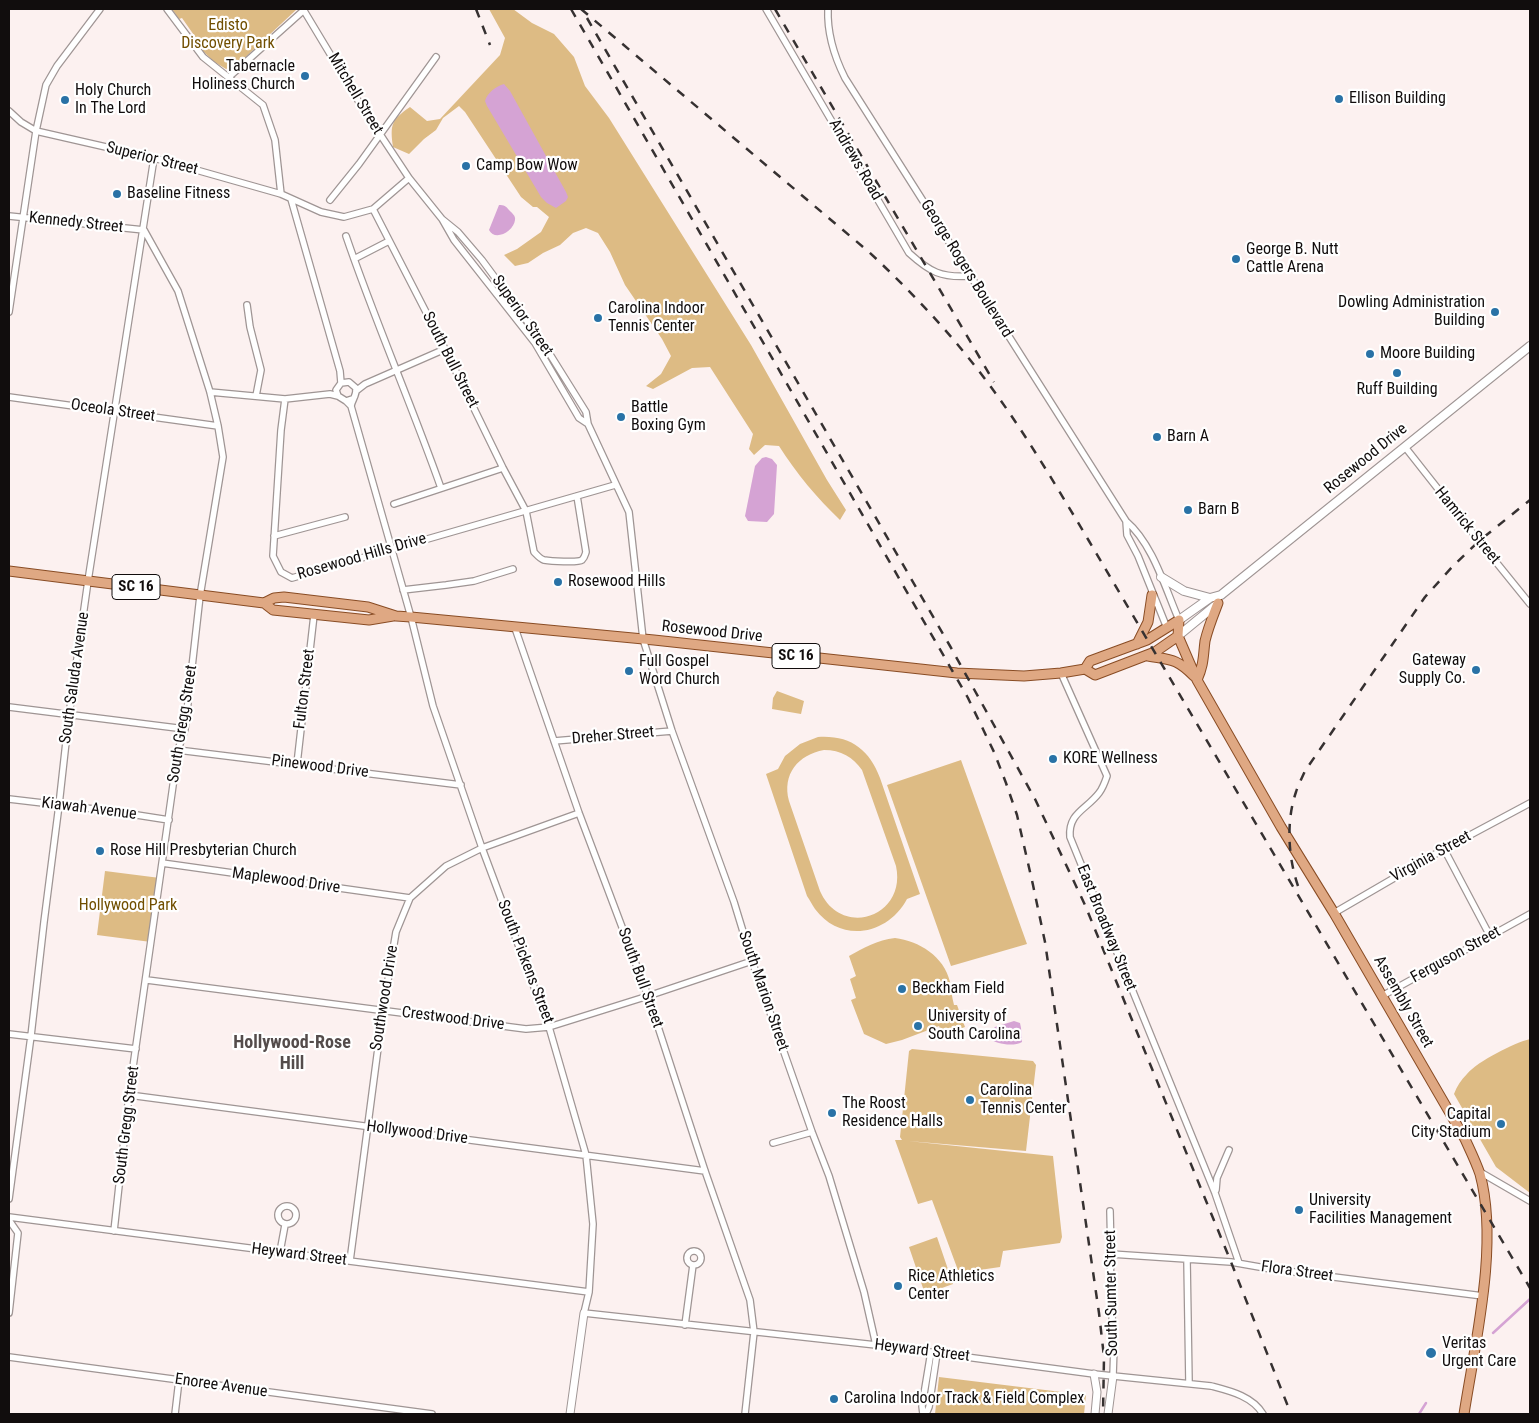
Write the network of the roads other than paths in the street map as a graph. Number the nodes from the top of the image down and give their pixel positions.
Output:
1 (100, 9) edge
2 (167, 9) edge
3 (303, 9) edge
4 (766, 9) edge
5 (827, 9) edge
6 (436, 56) dead end
7 (229, 77) junction
8 (9, 111) edge
9 (36, 131) junction
10 (379, 135) junction
11 (154, 158) junction
12 (409, 178) junction
13 (281, 194) junction
14 (291, 199) junction
15 (330, 200) dead end
16 (373, 209) junction
17 (9, 216) edge
18 (23, 218) junction
19 (442, 219) junction
20 (144, 230) junction
21 (346, 236) dead end
22 (389, 241) junction
23 (354, 259) junction
24 (970, 276) junction
25 (248, 305) dead end
26 (9, 312) edge
27 (1530, 346) edge
28 (445, 349) junction
29 (396, 371) junction
30 (344, 382) junction
31 (354, 384) junction
32 (362, 385) junction
33 (356, 391) junction
34 (210, 392) junction
35 (337, 393) junction
36 (9, 396) edge
37 (256, 396) junction
38 (285, 399) junction
39 (349, 400) junction
40 (116, 411) junction
41 (588, 424) junction
42 (218, 426) junction
43 (1405, 447) junction
44 (503, 468) junction
45 (615, 485) junction
46 (441, 488) junction
47 (576, 496) junction
48 (394, 504) dead end
49 (526, 510) junction
50 (345, 517) dead end
51 (1126, 521) junction
52 (274, 536) junction
53 (392, 549) junction
54 (513, 569) dead end
55 (9, 571) edge
56 (1161, 577) junction
57 (88, 581) junction
58 (403, 590) junction
59 (1152, 595) junction
60 (200, 596) junction
61 (1216, 599) junction
62 (264, 603) junction
63 (1530, 604) edge
64 (314, 615) junction
65 (396, 616) junction
66 (411, 618) junction
67 (1179, 620) junction
68 (515, 628) junction
69 (1167, 628) junction
70 (1178, 636) junction
71 (643, 639) junction
72 (1136, 644) junction
73 (1146, 656) junction
74 (1085, 669) junction
75 (1061, 673) junction
76 (1197, 680) junction
77 (9, 707) edge
78 (69, 715) junction
79 (185, 730) junction
80 (672, 731) junction
81 (554, 741) junction
82 (178, 750) junction
83 (297, 764) junction
84 (461, 785) junction
85 (9, 799) edge
86 (1530, 803) edge
87 (60, 805) junction
88 (579, 813) junction
89 (169, 820) junction
90 (482, 848) junction
91 (1444, 849) junction
92 (162, 863) junction
93 (410, 898) junction
94 (1334, 913) junction
95 (1530, 914) edge
96 (1490, 936) junction
97 (752, 961) junction
98 (147, 980) junction
99 (648, 996) junction
100 (1382, 996) junction
101 (383, 1010) junction
102 (549, 1027) junction
103 (9, 1034) edge
104 (31, 1036) junction
105 (136, 1050) junction
106 (129, 1095) junction
107 (367, 1127) junction
108 (812, 1132) junction
109 (772, 1143) dead end
110 (1229, 1150) dead end
111 (586, 1156) junction
112 (705, 1171) junction
113 (1479, 1172) junction
114 (1216, 1192) junction
115 (9, 1199) edge
116 (1530, 1200) edge
117 (1110, 1211) dead end
118 (9, 1219) edge
119 (285, 1225) dead end
120 (114, 1231) junction
121 (280, 1252) junction
122 (1111, 1254) junction
123 (1187, 1260) junction
124 (350, 1261) junction
125 (1239, 1263) junction
126 (693, 1265) dead end
127 (589, 1292) junction
128 (1482, 1296) junction
129 (9, 1313) edge
130 (584, 1313) junction
131 (685, 1325) junction
132 (754, 1332) junction
133 (876, 1344) junction
134 (934, 1352) junction
135 (9, 1357) edge
136 (1094, 1374) junction
137 (1113, 1376) junction
138 (179, 1380) junction
139 (1189, 1383) junction
140 (175, 1414) edge
141 (432, 1414) edge
142 (570, 1414) edge
143 (745, 1414) edge
144 (925, 1414) edge
145 (1095, 1414) edge
146 (1108, 1414) edge
147 (1263, 1414) edge
148 (1464, 1414) edge

1 - 9 street
2 - 7 street
3 - 7 street
3 - 10 street, Mitchell Street
4 - 24 street, Andrews Road
5 - 24 street, George Rogers Boulevard
6 - 10 street
7 - 13 street
8 - 9 street
9 - 11 street, Superior Street
9 - 18 street
10 - 12 street, Mitchell Street
10 - 15 street
11 - 13 street, Superior Street
11 - 20 street, South Saluda Avenue
12 - 16 street, Superior Street
12 - 19 street, Superior Street
13 - 14 street, Superior Street
14 - 16 street, Superior Street
14 - 30 street
16 - 22 street, South Bull Street
17 - 18 street, Kennedy Street
18 - 20 street, Kennedy Street
18 - 26 street
19 - 41 street, Superior Street
19 - 41 street, Superior Street
20 - 34 street, South Gregg Street
20 - 40 street, South Saluda Avenue
21 - 23 street
22 - 23 street
22 - 28 street, South Bull Street
23 - 29 street
24 - 51 street, George Rogers Boulevard
25 - 37 street
27 - 43 main road, Rosewood Drive
28 - 29 street
28 - 44 street, South Bull Street
29 - 32 street
29 - 46 street
30 - 31 street
30 - 35 street
31 - 32 street
31 - 33 street
32 - 33 street
33 - 39 street
34 - 37 street
34 - 42 street, South Gregg Street
35 - 38 street
35 - 39 street
36 - 40 street, Oceola Street
37 - 38 street
38 - 52 street, Rosewood Hills Drive
39 - 53 street
40 - 42 street, Oceola Street
40 - 57 street, South Saluda Avenue
41 - 45 street, Superior Street
42 - 60 street, South Gregg Street
43 - 61 main road, Rosewood Drive
43 - 63 street, Hamrick Street
44 - 46 street
44 - 49 street, South Bull Street
45 - 47 street, Rosewood Hills Drive
45 - 71 street, Superior Street
46 - 48 street
47 - 49 street, Rosewood Hills Drive
47 - 49 street
49 - 53 street, Rosewood Hills Drive
50 - 52 street
51 - 56 street, George Rogers Boulevard
51 - 59 street, George Rogers Boulevard
52 - 53 street, Rosewood Hills Drive
53 - 58 street
54 - 58 street
55 - 57 main road, Rosewood Drive / SC 16
56 - 61 main road
56 - 67 street, George Rogers Boulevard
57 - 60 main road, Rosewood Drive / SC 16
57 - 78 street, South Saluda Avenue
58 - 66 street
59 - 69 street, George Rogers Boulevard
59 - 72 main road
60 - 62 main road, Rosewood Drive / SC 16
60 - 79 street, South Gregg Street
61 - 67 main road, Rosewood Drive
61 - 70 main road, Rosewood Drive / SC 16
61 - 76 main road
62 - 64 main road, Rosewood Drive / SC 16
62 - 65 main road, Rosewood Drive / SC 16
64 - 65 main road, Rosewood Drive / SC 16
64 - 83 street, Fulton Street
65 - 66 main road, Rosewood Drive / SC 16
66 - 68 main road, Rosewood Drive / SC 16
66 - 84 street, South Pickens Street
67 - 69 main road, Rosewood Drive
67 - 70 main road, Assembly Street
68 - 71 main road, Rosewood Drive / SC 16
68 - 81 street, South Bull Street
69 - 70 main road
69 - 72 main road, Rosewood Drive / SC 16
70 - 73 main road, Rosewood Drive / SC 16
70 - 76 main road, Assembly Street
71 - 75 main road, Rosewood Drive / SC 16
71 - 80 street, South Marion Street
72 - 74 main road, Rosewood Drive / SC 16
73 - 74 main road, Rosewood Drive / SC 16
73 - 76 main road
74 - 75 main road, Rosewood Drive / SC 16
75 - 114 street, East Broadway Street
76 - 94 main road, Assembly Street
77 - 78 street
78 - 79 street
78 - 87 street, South Saluda Avenue
79 - 82 street, South Gregg Street
80 - 81 street, Dreher Street
80 - 97 street, South Marion Street
81 - 88 street, South Bull Street
82 - 83 street, Pinewood Drive
82 - 89 street, South Gregg Street
83 - 84 street, Pinewood Drive
84 - 90 street, South Pickens Street
85 - 87 street, Kiawah Avenue
86 - 91 street, Virginia Street
87 - 89 street, Kiawah Avenue
87 - 104 street, South Saluda Avenue
88 - 90 street, Southwood Drive
88 - 99 street, South Bull Street
89 - 92 street, South Gregg Street
90 - 93 street, Southwood Drive
90 - 102 street, South Pickens Street
91 - 94 street, Virginia Street
91 - 96 street
92 - 93 street, Maplewood Drive
92 - 98 street, South Gregg Street
93 - 101 street, Southwood Drive
94 - 100 main road, Assembly Street
95 - 96 street, Ferguson Street
96 - 100 street, Ferguson Street
97 - 99 street, Crestwood Drive
97 - 108 street, South Marion Street
98 - 101 street, Crestwood Drive
98 - 105 street, South Gregg Street
99 - 102 street, Crestwood Drive
99 - 112 street, South Bull Street
100 - 113 main road, Assembly Street
101 - 102 street, Crestwood Drive
101 - 107 street, Southwood Drive
102 - 111 street, South Pickens Street
103 - 104 street
104 - 105 street
104 - 115 street, South Saluda Avenue
105 - 106 street, South Gregg Street
106 - 107 street, Hollywood Drive
106 - 120 street, South Gregg Street
107 - 111 street, Hollywood Drive
107 - 124 street, Southwood Drive
108 - 109 street
108 - 133 street, South Marion Street
110 - 114 street
111 - 112 street, Hollywood Drive
111 - 127 street, South Pickens Street
112 - 132 street, South Bull Street
113 - 116 street
113 - 128 main road, Assembly Street
114 - 125 street, East Broadway Street
117 - 122 street, South Sumter Street
118 - 120 street, Heyward Street
118 - 129 street
119 - 121 street
120 - 121 street, Heyward Street
121 - 124 street, Heyward Street
122 - 123 street, Flora Street
122 - 137 street, South Sumter Street
123 - 125 street, Flora Street
123 - 139 street
124 - 127 street, Heyward Street
125 - 128 street, Flora Street
126 - 131 street
127 - 130 street, South Pickens Street
128 - 148 main road, Assembly Street
130 - 131 street, Heyward Street
130 - 142 street
131 - 132 street, Heyward Street
132 - 133 street, Heyward Street
132 - 143 street, South Bull Street
133 - 134 street, Heyward Street
134 - 136 street, Heyward Street
134 - 144 street
135 - 138 street, Enoree Avenue
136 - 137 street, Heyward Street
136 - 145 street
137 - 139 street, Heyward Street
137 - 146 street
138 - 140 street
138 - 141 street, Enoree Avenue
139 - 147 street, Heyward Street

